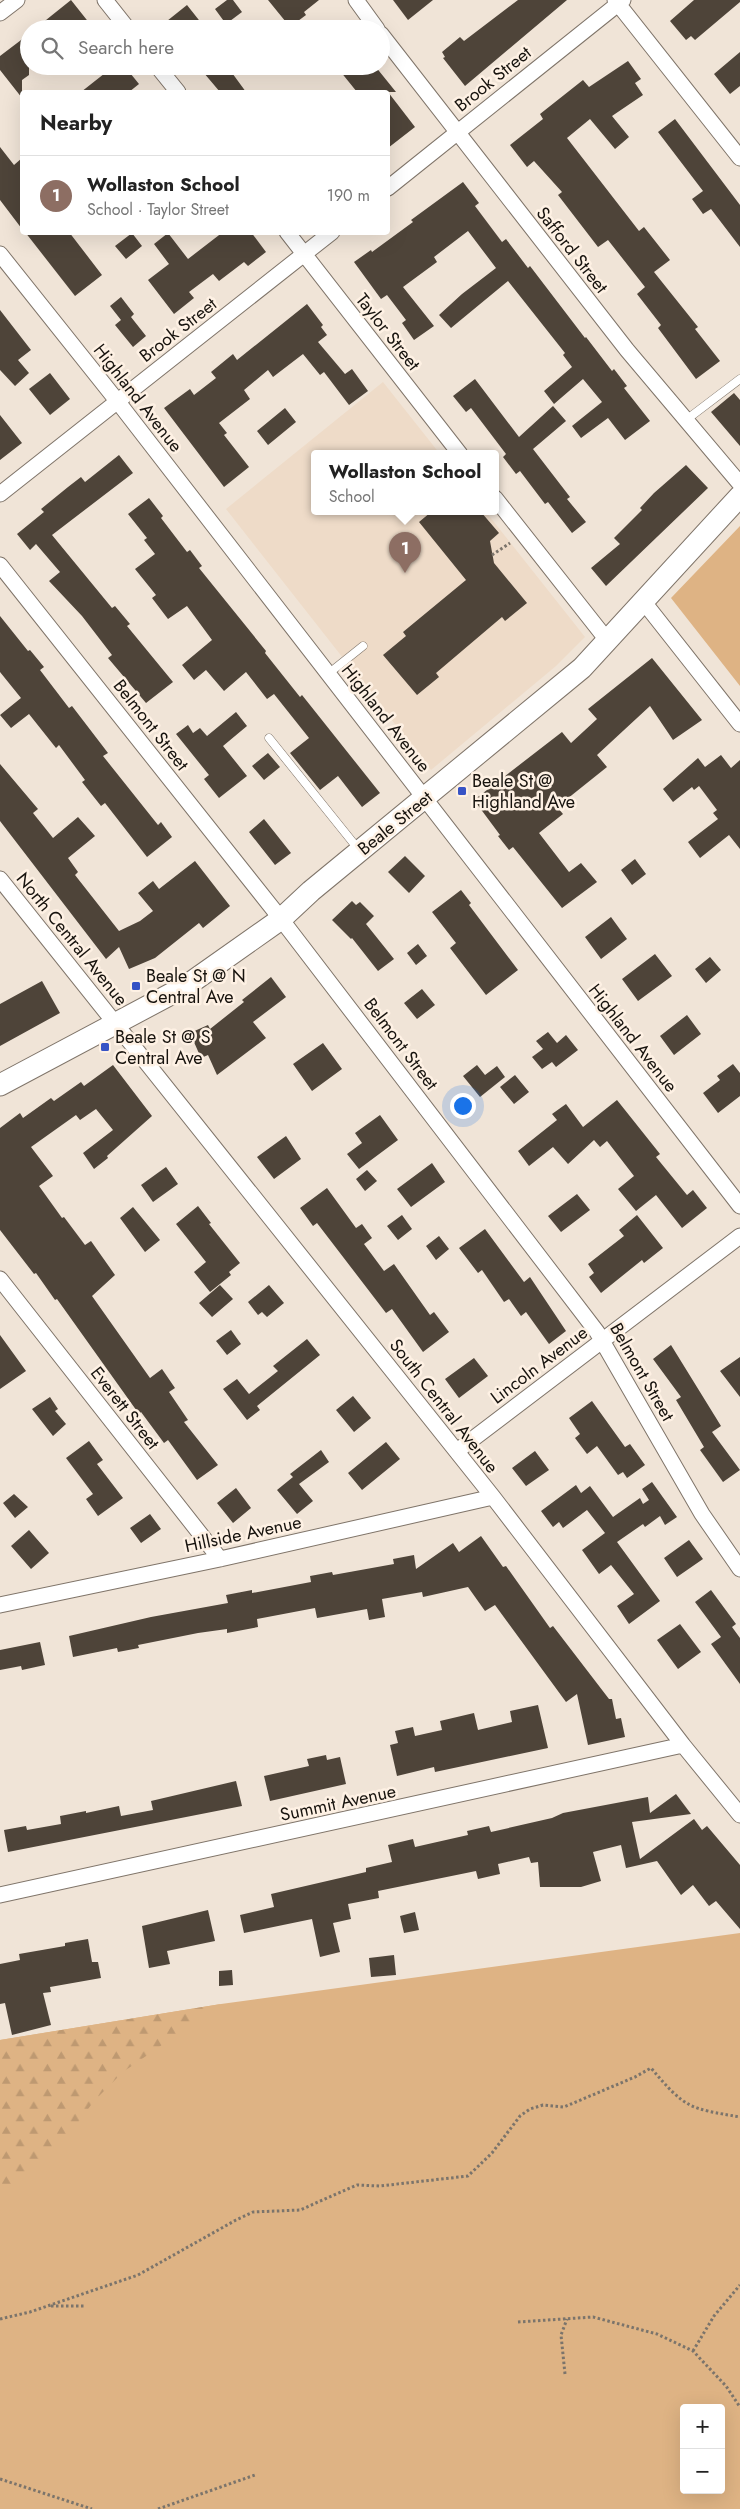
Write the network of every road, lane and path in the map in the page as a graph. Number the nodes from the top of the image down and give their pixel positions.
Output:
1 (17, 0) edge
2 (105, 0) edge
3 (356, 0) edge
4 (619, 1) edge
5 (0, 13) edge
6 (121, 20) edge
7 (371, 20) edge
8 (390, 46) edge
9 (164, 75) edge
10 (176, 90) edge
11 (456, 132) junction
12 (740, 158) edge
13 (390, 186) edge
14 (289, 235) edge
15 (328, 235) edge
16 (0, 254) edge
17 (304, 255) junction
18 (740, 379) edge
19 (118, 402) junction
20 (686, 420) junction
21 (457, 450) edge
22 (740, 484) edge
23 (0, 494) edge
24 (740, 496) edge
25 (499, 503) edge
26 (523, 534) junction
27 (492, 555) dead end
28 (0, 564) edge
29 (643, 601) junction
30 (606, 640) junction
31 (363, 646) dead end
32 (328, 674) junction
33 (740, 724) edge
34 (269, 738) dead end
35 (425, 800) junction
36 (360, 852) junction
37 (0, 879) edge
38 (282, 919) junction
39 (116, 1023) junction
40 (0, 1085) edge
41 (740, 1206) edge
42 (740, 1236) edge
43 (0, 1279) edge
44 (602, 1341) junction
45 (456, 1451) junction
46 (493, 1497) junction
47 (220, 1559) junction
48 (740, 1569) edge
49 (0, 1605) edge
50 (683, 1745) junction
51 (740, 1815) edge
52 (0, 1895) edge
53 (740, 2117) edge
54 (740, 2285) edge
55 (48, 2306) junction
56 (86, 2306) dead end
57 (0, 2319) edge
58 (568, 2319) junction
59 (518, 2322) dead end
60 (693, 2351) junction
61 (565, 2374) dead end
62 (740, 2407) edge
63 (255, 2475) dead end
64 (0, 2479) edge
65 (92, 2509) edge
66 (158, 2509) edge

1 - 5 street
2 - 6 street
3 - 7 street
4 - 11 street, Brook Street
4 - 12 street
8 - 11 street, Safford Street
9 - 10 street
11 - 13 street, Brook Street
11 - 20 street, Safford Street
14 - 17 street, Taylor Street
15 - 17 street, Brook Street
16 - 19 street, Highland Avenue
17 - 19 street, Brook Street
17 - 21 street, Taylor Street
18 - 20 lane
19 - 23 street, Brook Street
19 - 32 street, Highland Avenue
20 - 22 street, Safford Street
24 - 29 main road, Beale Street
25 - 26 street
26 - 27 path
26 - 30 street
28 - 38 street, Belmont Street
29 - 30 main road, Beale Street
29 - 33 street
30 - 35 main road, Beale Street
31 - 32 lane
32 - 35 street, Highland Avenue
34 - 36 lane
35 - 36 main road, Beale Street
35 - 41 street, Highland Avenue
36 - 38 main road, Beale Street
37 - 39 street, North Central Avenue
38 - 39 main road, Beale Street
38 - 44 street, Belmont Street
39 - 40 main road, Beale Street
39 - 45 street, South Central Avenue
42 - 44 street, Lincoln Avenue
43 - 47 street, Everett Street
44 - 45 street, Lincoln Avenue
44 - 48 street, Belmont Street
45 - 46 street, South Central Avenue
46 - 47 street, Hillside Avenue
46 - 50 street, South Central Avenue
47 - 49 street, Hillside Avenue
50 - 51 street, South Central Avenue
50 - 52 street, Summit Avenue
53 - 55 path
54 - 60 path
55 - 56 path
55 - 57 path
58 - 59 path
58 - 60 path
58 - 61 path
60 - 62 path
63 - 66 path
64 - 65 path

